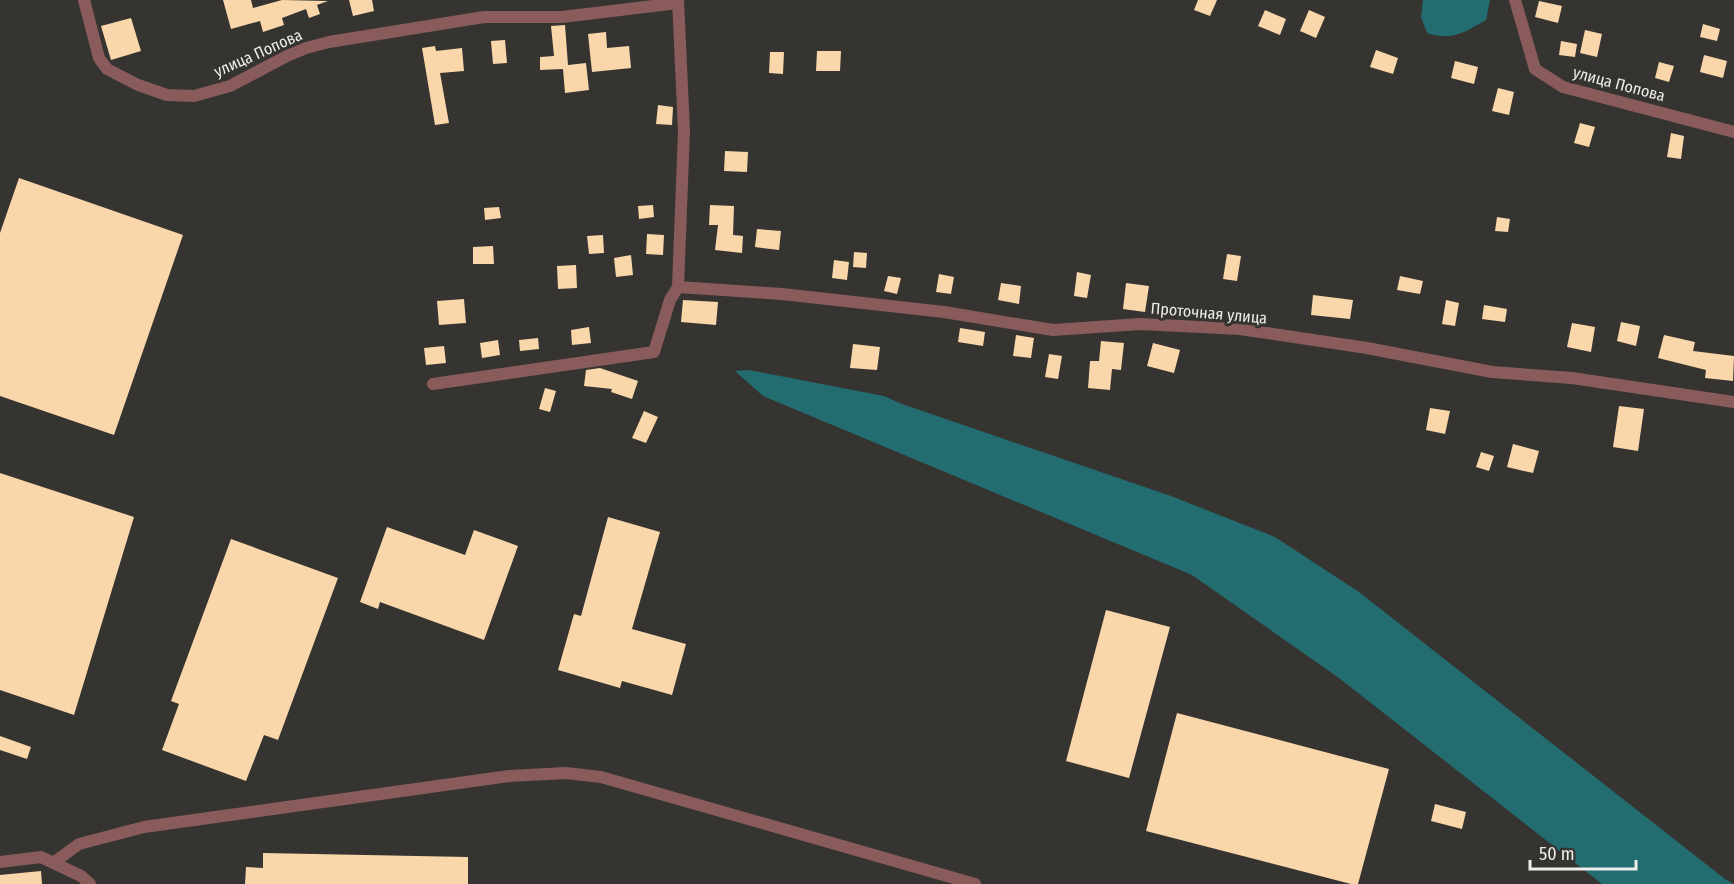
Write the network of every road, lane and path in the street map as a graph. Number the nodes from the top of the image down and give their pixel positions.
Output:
1 (84, 0) edge
2 (1515, 0) edge
3 (678, 1) edge
4 (1734, 132) edge
5 (678, 286) junction
6 (434, 384) dead end
7 (1734, 402) edge
8 (0, 862) edge
9 (53, 863) junction
10 (90, 884) edge
11 (975, 884) edge

1 - 3 street, улица Попова
2 - 4 street, улица Попова
3 - 5 street
5 - 6 street
5 - 7 street, Проточная улица
8 - 9 street
9 - 10 street
9 - 11 street

